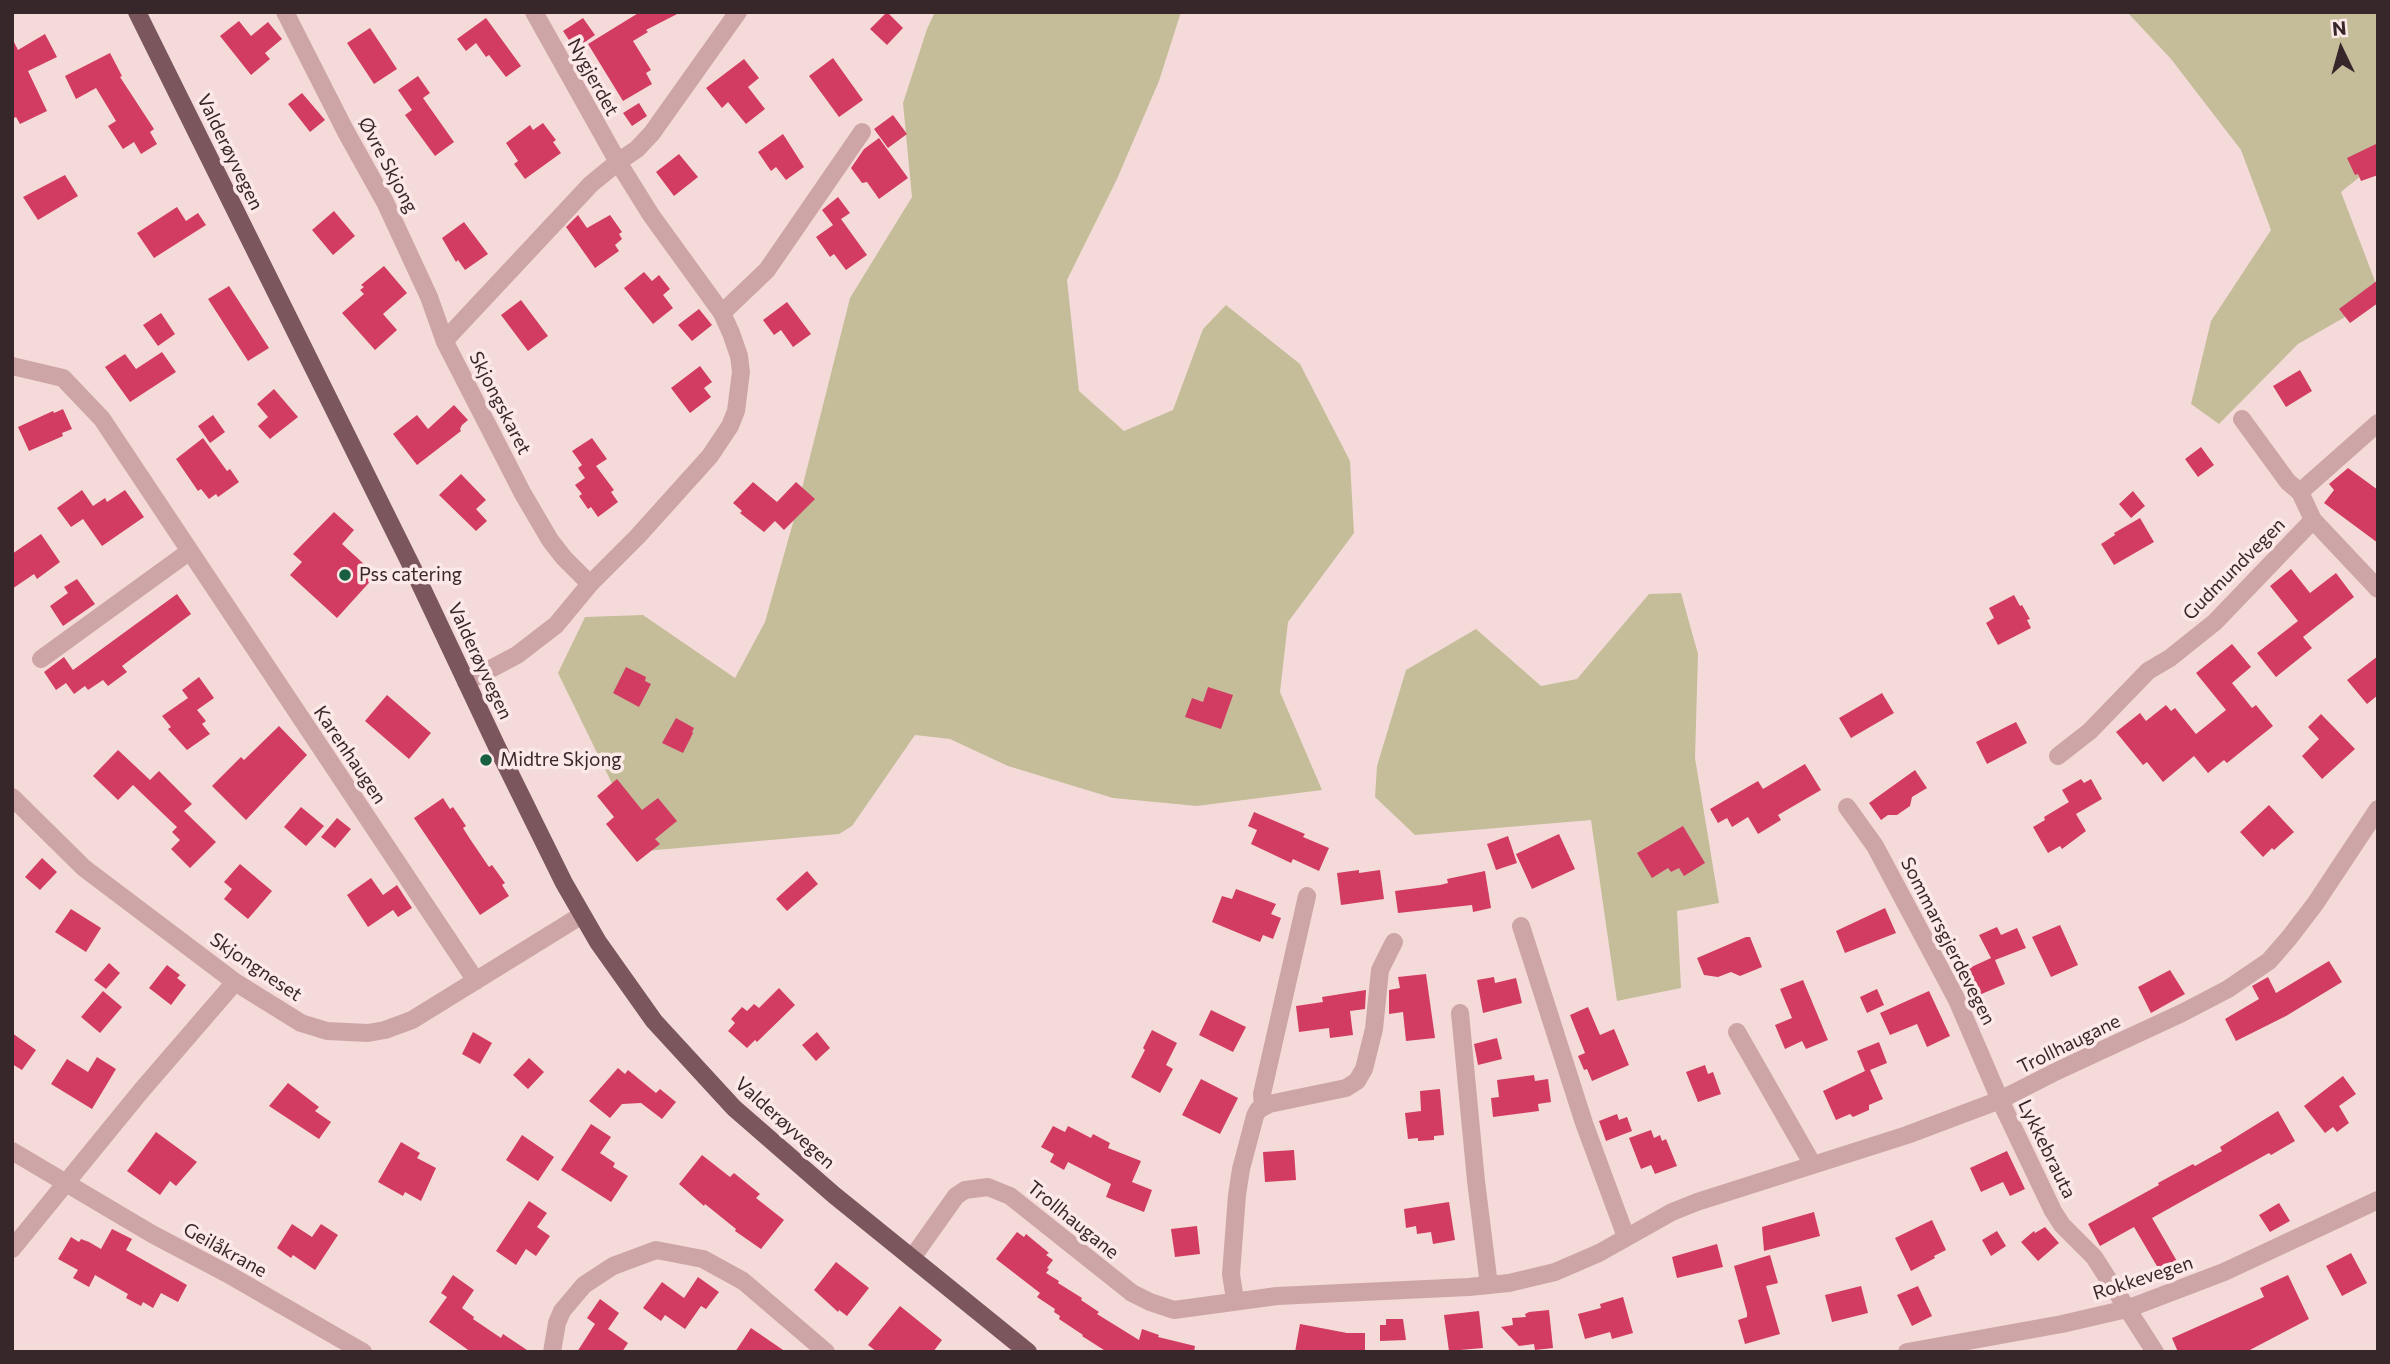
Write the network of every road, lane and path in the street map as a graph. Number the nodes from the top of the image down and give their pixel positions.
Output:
1 (137, 12) edge
2 (285, 12) edge
3 (534, 12) edge
4 (738, 12) edge
5 (862, 132) dead end
6 (618, 162) junction
7 (722, 313) junction
8 (445, 342) junction
9 (12, 366) edge
10 (2242, 419) dead end
11 (2378, 423) edge
12 (2300, 492) junction
13 (2312, 520) junction
14 (190, 551) junction
15 (590, 584) junction
16 (2378, 589) edge
17 (41, 659) dead end
18 (466, 682) junction
19 (2058, 756) dead end
20 (12, 797) edge
21 (1847, 807) dead end
22 (2378, 809) edge
23 (1307, 896) dead end
24 (582, 915) junction
25 (1521, 926) dead end
26 (1394, 942) dead end
27 (476, 981) junction
28 (234, 982) junction
29 (1460, 1013) dead end
30 (1737, 1032) dead end
31 (2000, 1100) junction
32 (1264, 1107) junction
33 (12, 1151) edge
34 (1814, 1165) junction
35 (68, 1183) junction
36 (2378, 1200) edge
37 (1626, 1237) junction
38 (12, 1249) edge
39 (912, 1258) junction
40 (1489, 1285) junction
41 (1234, 1300) junction
42 (2127, 1309) junction
43 (363, 1352) edge
44 (552, 1352) edge
45 (826, 1352) edge
46 (1028, 1352) edge
47 (1907, 1352) edge
48 (2155, 1352) edge

1 - 18 main road, Valderøyvegen
2 - 8 street, Øvre Skjong
3 - 6 street, Nygjerdet
4 - 6 street, Skjongskaret
5 - 7 street
6 - 7 street
6 - 8 street, Skjongskaret
7 - 15 street
8 - 15 street, Skjongskaret
9 - 14 street, Karenhaugen
10 - 12 street
11 - 12 street
12 - 13 street
13 - 16 street
13 - 19 street, Gudmundvegen
14 - 17 street
14 - 27 street, Karenhaugen
15 - 18 street
18 - 24 main road, Valderøyvegen
20 - 28 street, Skjongneset
21 - 31 street, Sommarsgjerdevegen
22 - 31 street, Trollhaugane
23 - 32 street
24 - 27 street, Skjongneset
24 - 39 main road, Valderøyvegen
25 - 37 street
26 - 32 street
27 - 28 street, Skjongneset
28 - 35 street
29 - 40 street
30 - 34 street
31 - 34 street, Trollhaugane
31 - 42 street, Lykkebrauta
32 - 41 street
33 - 35 street, Geilåkrane
34 - 37 street, Trollhaugane
35 - 38 street
35 - 43 street, Geilåkrane
36 - 42 street, Rokkevegen
37 - 40 street, Trollhaugane
39 - 41 street, Trollhaugane
39 - 46 main road, Valderøyvegen
40 - 41 street, Trollhaugane
42 - 47 street, Rokkevegen
42 - 48 street, Lykkebrauta
44 - 45 street

